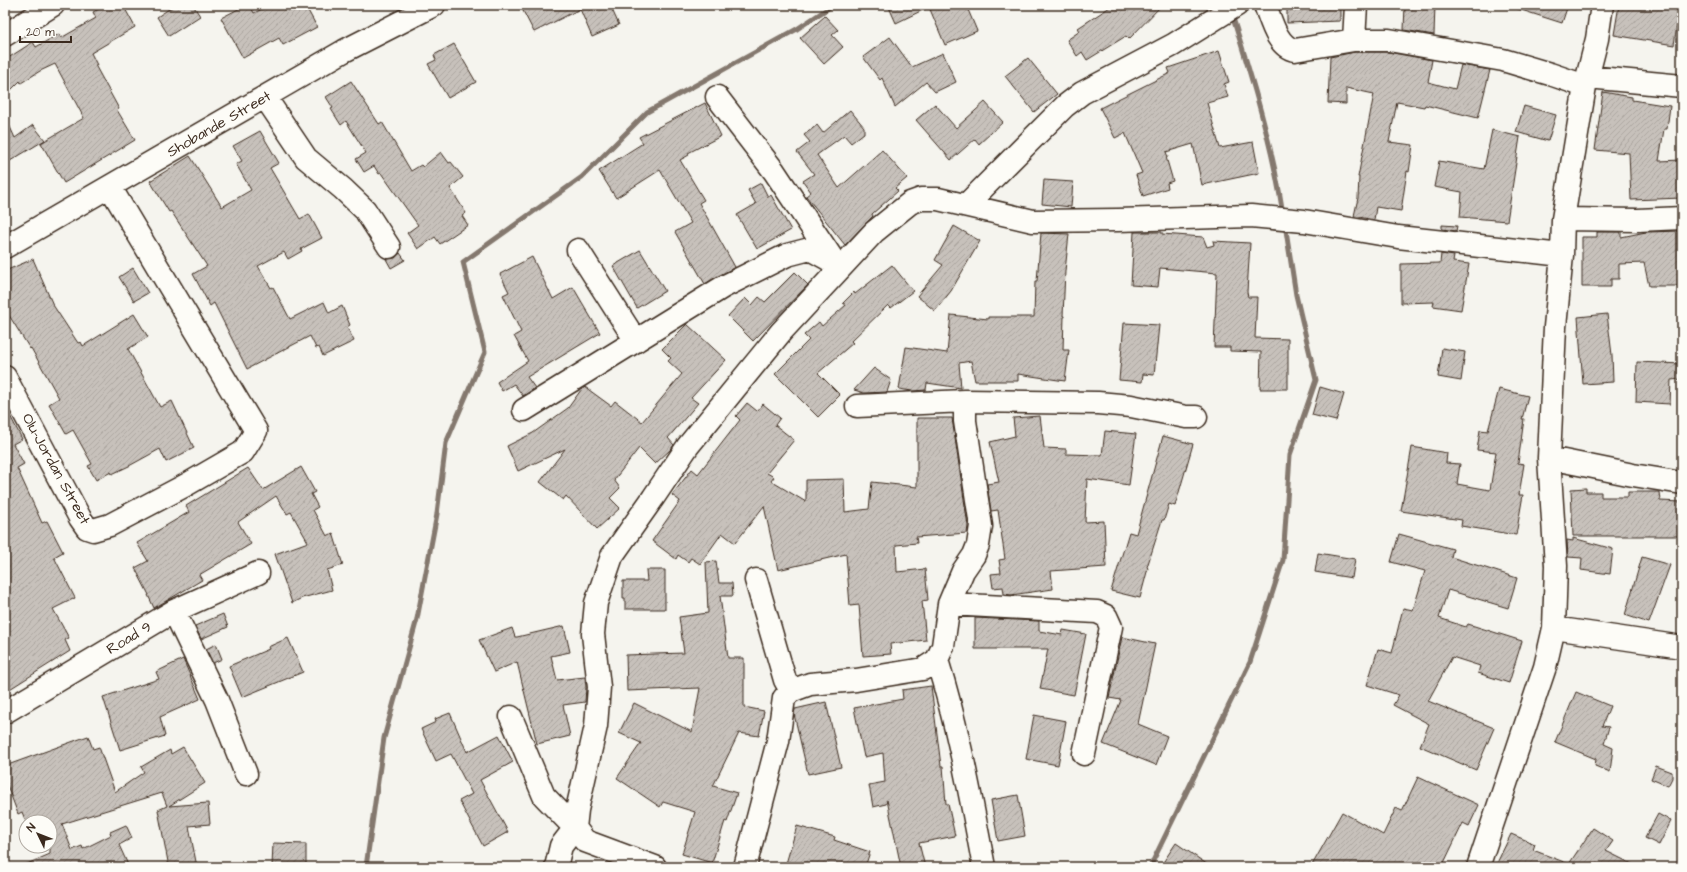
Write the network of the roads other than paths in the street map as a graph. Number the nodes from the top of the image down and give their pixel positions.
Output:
1 (52, 5) edge
2 (434, 5) edge
3 (1237, 5) edge
4 (1264, 5) edge
5 (1356, 5) edge
6 (1602, 5) edge
7 (7, 28) edge
8 (1354, 40) junction
9 (1587, 82) junction
10 (1682, 86) edge
11 (265, 97) junction
12 (717, 97) dead end
13 (110, 187) junction
14 (966, 205) junction
15 (1682, 218) edge
16 (1562, 219) junction
17 (5, 247) edge
18 (388, 247) dead end
19 (578, 250) dead end
20 (1562, 255) junction
21 (839, 268) junction
22 (636, 342) junction
23 (5, 378) edge
24 (965, 401) junction
25 (857, 406) dead end
26 (524, 410) dead end
27 (1196, 417) dead end
28 (1549, 458) junction
29 (1682, 483) edge
30 (258, 573) dead end
31 (756, 580) dead end
32 (949, 604) junction
33 (174, 611) junction
34 (1554, 628) junction
35 (1682, 647) edge
36 (938, 660) junction
37 (791, 690) junction
38 (5, 712) edge
39 (511, 717) dead end
40 (1084, 754) dead end
41 (246, 774) dead end
42 (575, 828) junction
43 (556, 867) edge
44 (655, 867) edge
45 (745, 867) edge
46 (984, 867) edge
47 (1478, 867) edge

1 - 7 street
2 - 11 street, Shobande Street
3 - 14 street
4 - 8 street
5 - 8 street
6 - 9 street
8 - 9 street
9 - 10 street
9 - 16 street
11 - 13 street, Shobande Street
11 - 18 street
12 - 21 street
13 - 17 street, Shobande Street
13 - 23 street, Olu-Jordan Street
14 - 20 street
14 - 21 street
15 - 16 street
16 - 20 street
19 - 22 street
20 - 28 street
21 - 22 street
21 - 42 street
22 - 26 street
24 - 25 street
24 - 27 street
24 - 32 street
28 - 29 street
28 - 34 street
30 - 33 street, Road 9
31 - 37 street
32 - 36 street
32 - 40 street
33 - 38 street, Road 9
33 - 41 street
34 - 35 street
34 - 47 street
36 - 37 street
36 - 46 street
37 - 45 street
39 - 42 street
42 - 43 street
42 - 44 street

